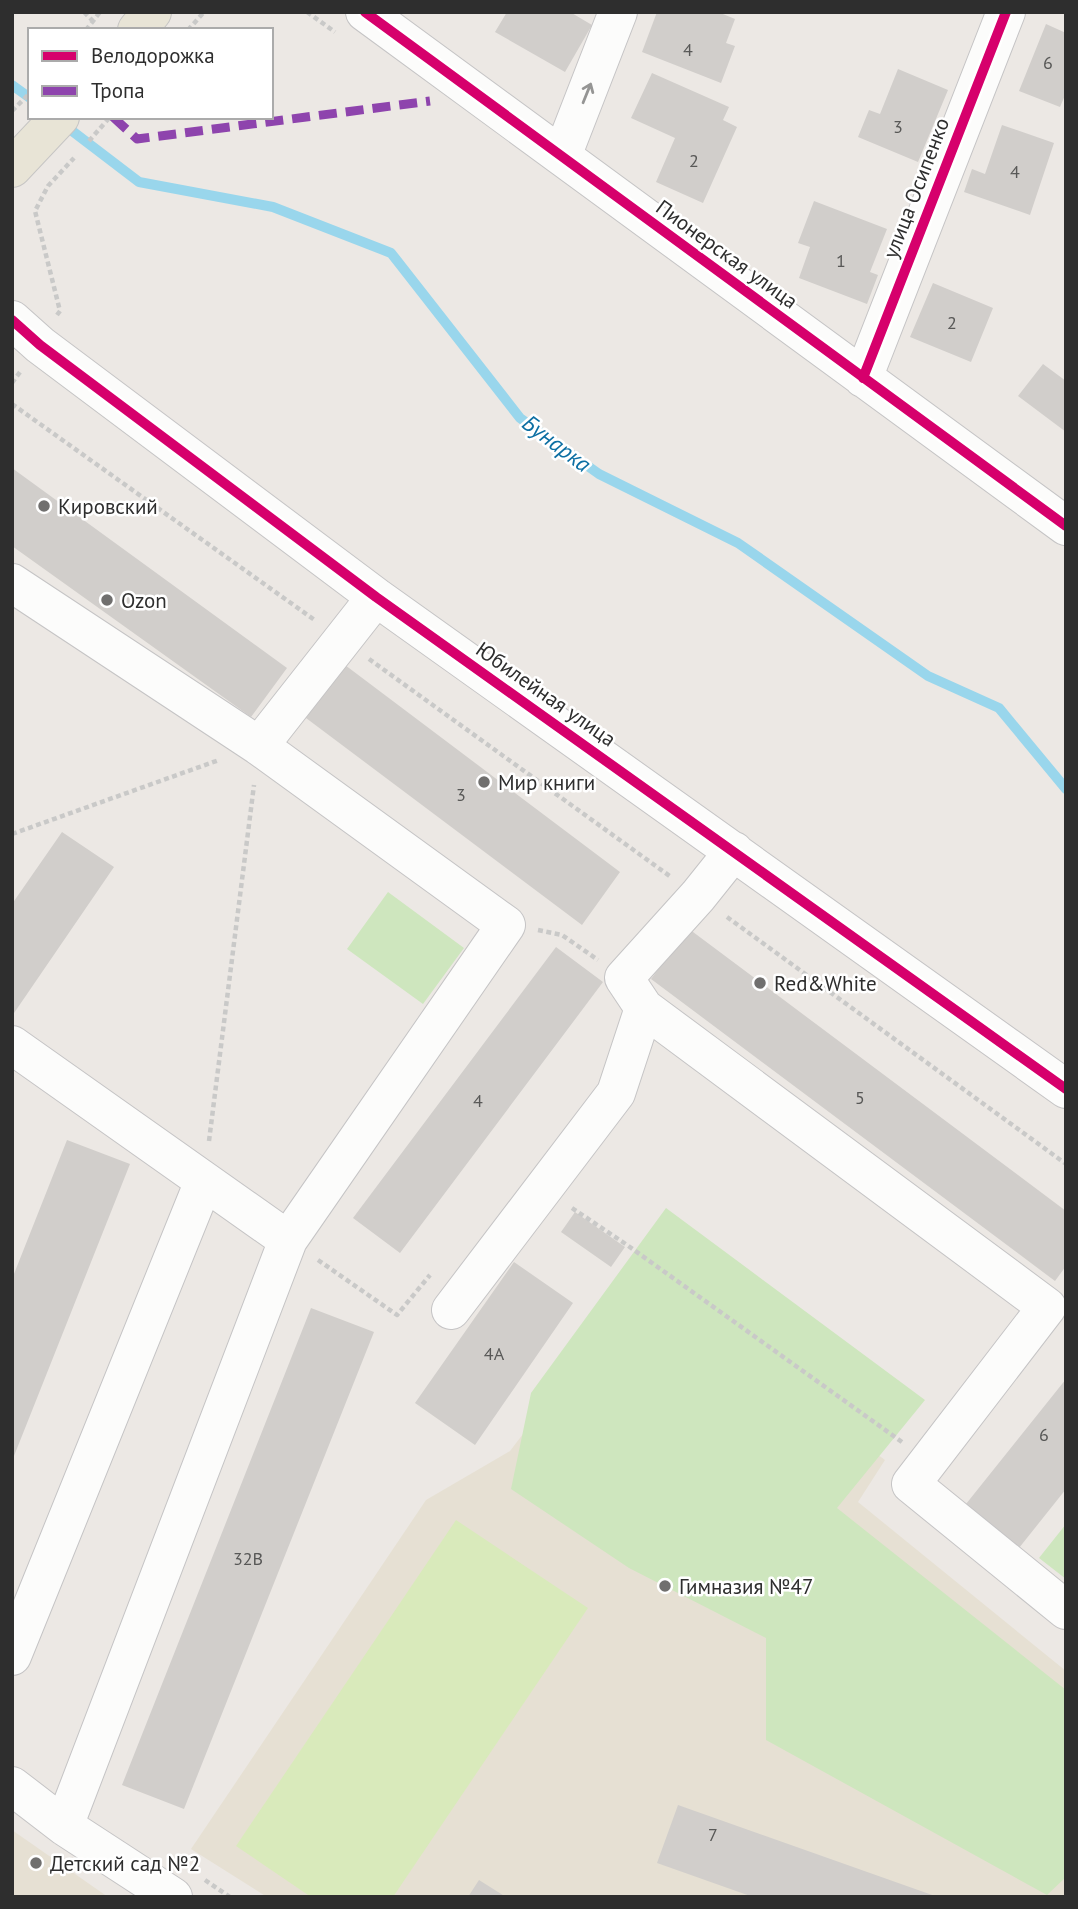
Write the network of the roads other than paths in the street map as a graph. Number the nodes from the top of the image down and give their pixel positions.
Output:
1 (152, 12) edge
2 (365, 12) edge
3 (618, 12) edge
4 (1006, 12) edge
5 (139, 28) edge
6 (58, 119) edge
7 (562, 156) junction
8 (14, 167) edge
9 (26, 332) edge
10 (863, 378) junction
11 (1066, 526) edge
12 (12, 583) edge
13 (376, 597) junction
14 (259, 746) junction
15 (734, 851) junction
16 (634, 993) junction
17 (12, 1045) edge
18 (1066, 1089) edge
19 (204, 1181) junction
20 (288, 1240) junction
21 (451, 1310) dead end
22 (1066, 1610) edge
23 (12, 1656) edge
24 (12, 1786) edge
25 (64, 1826) junction
26 (173, 1897) edge

1 - 5 main road
2 - 7 street, Пионерская улица
7 -> 3 street
4 - 10 street, улица Осипенко
6 - 8 main road
7 - 10 street, Пионерская улица
9 - 13 street, Юбилейная улица
10 - 11 street, Пионерская улица
12 - 14 street
13 - 14 street
13 - 15 street, Юбилейная улица
14 - 20 street
15 - 16 street
15 - 18 street, Юбилейная улица
16 - 21 street
16 - 22 street
17 - 19 street
19 - 20 street
19 - 23 street
20 - 25 street
24 - 25 street
25 - 26 street

